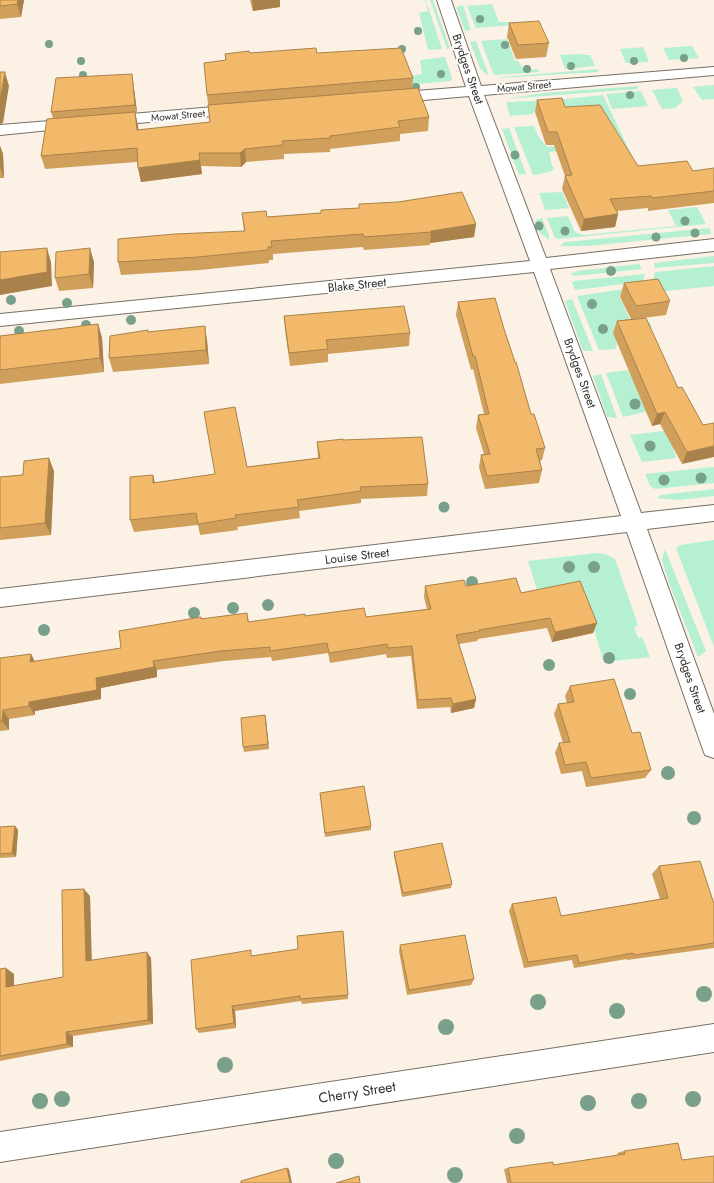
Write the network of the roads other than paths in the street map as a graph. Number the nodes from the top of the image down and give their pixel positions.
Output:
1 (444, 0) edge
2 (714, 71) edge
3 (475, 90) junction
4 (378, 99) edge
5 (254, 109) edge
6 (0, 130) edge
7 (714, 245) edge
8 (540, 264) junction
9 (0, 320) edge
10 (714, 513) edge
11 (634, 523) junction
12 (0, 598) edge
13 (714, 748) edge
14 (714, 1038) edge
15 (0, 1147) edge

1 - 3 street, Brydges Street
2 - 3 street, Mowat Street
3 - 4 street, Mowat Street
3 - 8 street, Brydges Street
5 - 6 street, Mowat Street
7 - 8 street, Blake Street
8 - 9 street, Blake Street
8 - 11 street, Brydges Street
10 - 11 street, Louise Street
11 - 12 street, Louise Street
11 - 13 street, Brydges Street
14 - 15 street, Cherry Street

